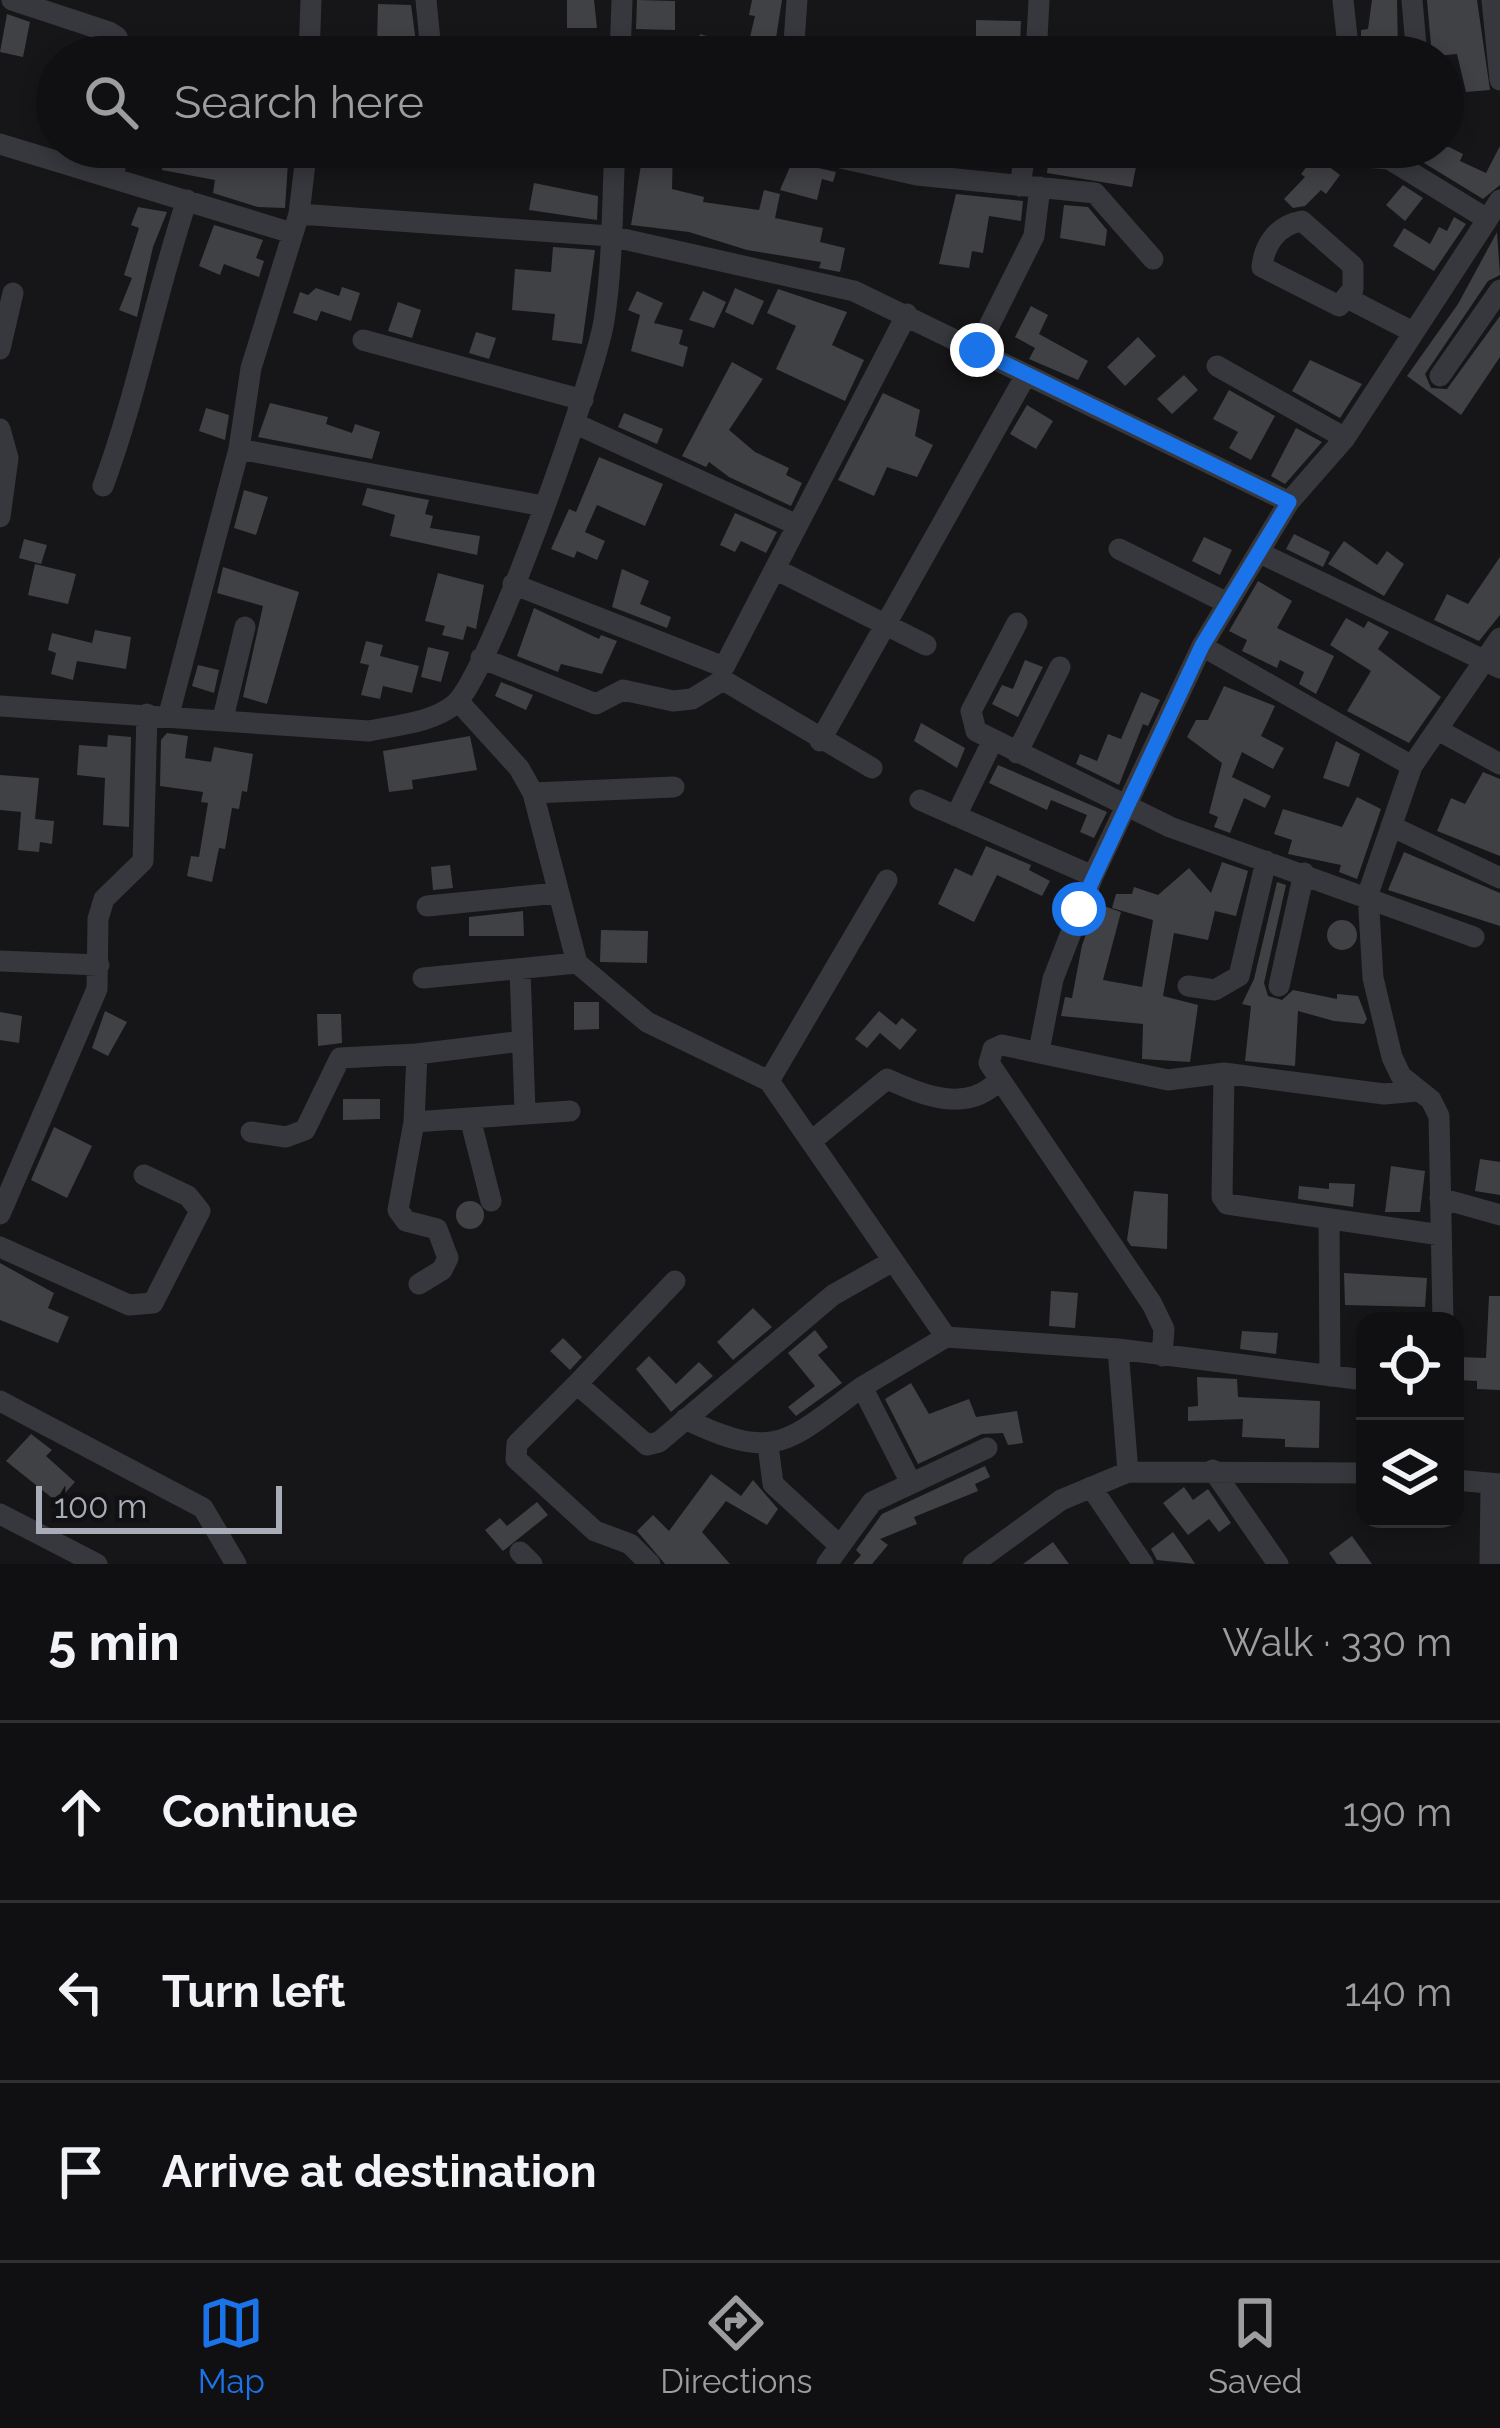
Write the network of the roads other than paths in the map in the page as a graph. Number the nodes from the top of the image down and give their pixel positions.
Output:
1 (12, 0) edge
2 (310, 0) edge
3 (426, 0) edge
4 (622, 0) edge
5 (797, 0) edge
6 (1039, 0) edge
7 (1342, 0) edge
8 (1412, 0) edge
9 (1492, 0) edge
10 (114, 36) edge
11 (309, 36) edge
12 (430, 36) edge
13 (621, 36) edge
14 (796, 36) edge
15 (1037, 36) edge
16 (1347, 36) edge
17 (1415, 36) edge
18 (1498, 50) edge
19 (1500, 80) edge
20 (0, 144) edge
21 (36, 154) edge
22 (83, 168) edge
23 (115, 168) edge
24 (304, 168) edge
25 (614, 168) edge
26 (886, 168) edge
27 (1028, 168) edge
28 (1409, 168) edge
29 (114, 177) junction
30 (1030, 187) junction
31 (187, 200) junction
32 (1494, 210) edge
33 (295, 224) junction
34 (610, 236) junction
35 (1153, 259) dead end
36 (1500, 290) edge
37 (13, 293) dead end
38 (1349, 298) junction
39 (907, 314) junction
40 (1411, 331) junction
41 (363, 340) dead end
42 (0, 349) edge
43 (977, 350) junction
44 (1217, 366) dead end
45 (1026, 375) junction
46 (1440, 376) dead end
47 (583, 400) junction
48 (574, 423) junction
49 (0, 429) edge
50 (1345, 438) junction
51 (239, 449) junction
52 (103, 486) dead end
53 (1289, 502) junction
54 (543, 506) junction
55 (0, 517) edge
56 (797, 525) junction
57 (1119, 549) dead end
58 (1260, 553) junction
59 (777, 570) junction
60 (513, 584) junction
61 (1227, 603) junction
62 (1017, 623) dead end
63 (885, 624) junction
64 (245, 627) dead end
65 (1500, 638) edge
66 (926, 645) dead end
67 (1202, 646) junction
68 (481, 658) junction
69 (1491, 664) edge
70 (714, 667) junction
71 (1060, 667) dead end
72 (703, 693) junction
73 (458, 701) junction
74 (0, 706) edge
75 (158, 714) junction
76 (223, 718) junction
77 (1438, 730) junction
78 (820, 741) junction
79 (992, 742) junction
80 (1016, 753) junction
81 (1500, 764) edge
82 (1412, 766) junction
83 (872, 768) dead end
84 (674, 787) dead end
85 (533, 793) junction
86 (920, 800) dead end
87 (1128, 806) junction
88 (956, 816) junction
89 (1391, 826) junction
90 (1266, 861) junction
91 (1304, 873) junction
92 (1093, 876) junction
93 (1500, 878) edge
94 (887, 880) dead end
95 (557, 893) junction
96 (1368, 894) junction
97 (427, 906) dead end
98 (1474, 937) dead end
99 (0, 961) edge
100 (578, 963) junction
101 (99, 965) junction
102 (520, 969) junction
103 (423, 978) dead end
104 (1188, 986) dead end
105 (1279, 986) dead end
106 (522, 1041) junction
107 (1039, 1052) junction
108 (417, 1054) junction
109 (1224, 1073) junction
110 (1000, 1078) junction
111 (769, 1081) junction
112 (1418, 1090) junction
113 (571, 1111) dead end
114 (525, 1112) junction
115 (470, 1118) junction
116 (414, 1122) junction
117 (251, 1132) dead end
118 (814, 1139) junction
119 (144, 1175) dead end
120 (1440, 1198) junction
121 (491, 1201) dead end
122 (3, 1202) edge
123 (1500, 1215) edge
124 (1330, 1220) junction
125 (1441, 1235) junction
126 (0, 1247) edge
127 (893, 1261) junction
128 (675, 1281) dead end
129 (419, 1284) dead end
130 (1443, 1312) edge
131 (946, 1337) junction
132 (1118, 1349) junction
133 (1162, 1356) junction
134 (1330, 1376) junction
135 (1356, 1379) edge
136 (578, 1384) junction
137 (862, 1387) junction
138 (0, 1401) edge
139 (685, 1419) junction
140 (768, 1445) junction
141 (987, 1448) dead end
142 (1213, 1470) junction
143 (1128, 1472) junction
144 (1356, 1473) edge
145 (910, 1480) junction
146 (1464, 1481) edge
147 (1496, 1484) edge
148 (1091, 1487) junction
149 (0, 1514) edge
150 (834, 1555) edge
151 (987, 1560) edge
152 (97, 1564) edge
153 (236, 1564) edge
154 (650, 1564) edge
155 (1143, 1564) edge
156 (1278, 1564) edge
157 (1490, 1564) edge

1 - 10 street
2 - 11 street
3 - 12 street
4 - 13 street
5 - 14 street
6 - 15 street
7 - 16 street
8 - 17 street
9 - 18 street
18 - 19 street
20 - 21 street
22 - 29 street
23 - 29 street
24 - 33 street
25 - 34 street
26 - 30 street
27 - 30 street
28 - 32 street
29 - 31 street
30 - 35 street
30 - 43 street
31 - 33 street
31 - 52 street
32 - 40 street
33 - 34 street
33 - 51 street
34 - 39 street
34 - 47 street
36 - 46 street
37 - 42 street
38 - 38 street
38 - 40 street
39 - 43 street
39 - 56 street
40 - 50 street
41 - 47 street
43 - 45 street
44 - 50 street
45 - 53 street
45 - 63 street
47 - 48 street
48 - 54 street
48 - 56 street
49 - 55 street
50 - 53 street
51 - 54 street
51 - 75 street
53 - 58 street
54 - 60 street
56 - 59 street
57 - 61 street
58 - 61 street
58 - 69 street
59 - 63 street
59 - 70 street
60 - 68 street
60 - 70 street
61 - 67 street
62 - 79 street
63 - 66 street
63 - 78 street
64 - 76 street
65 - 69 street
67 - 82 street
67 - 87 street
68 - 72 street
68 - 73 street
69 - 77 street
70 - 72 street
71 - 80 street
72 - 78 street
73 - 76 street
73 - 85 street
74 - 75 street
75 - 76 street
75 - 101 street
77 - 81 street
77 - 82 street
78 - 83 street
79 - 80 street
79 - 88 street
80 - 87 street
82 - 89 street
84 - 85 street
85 - 95 street
86 - 88 street
87 - 90 street
87 - 92 street
88 - 92 street
89 - 93 street
89 - 96 street
90 - 91 street
90 - 104 street
91 - 96 street
91 - 105 street
92 - 107 street
94 - 111 street
95 - 97 street
95 - 100 street
96 - 98 street
96 - 112 street
99 - 101 street
100 - 102 street
100 - 111 street
101 - 122 street
102 - 103 street
102 - 106 street
106 - 108 street
106 - 114 street
107 - 109 street
107 - 110 street
108 - 116 street
108 - 117 street
109 - 112 street
109 - 124 street
110 - 118 street
110 - 133 street
111 - 118 street
112 - 120 street
113 - 114 street
114 - 115 street
115 - 116 street
115 - 121 street
116 - 129 street
118 - 127 street
119 - 126 street
120 - 123 street
120 - 125 street
124 - 125 street
124 - 134 street
125 - 130 street
127 - 131 street
127 - 139 street
128 - 136 street
131 - 132 street
131 - 137 street
132 - 133 street
132 - 143 street
133 - 134 street
134 - 135 street
136 - 139 street
136 - 154 street
137 - 140 street
137 - 145 street
138 - 153 street
139 - 140 street
140 - 150 street
141 - 145 street
142 - 143 street
142 - 144 street
142 - 156 street
143 - 148 street
145 - 150 street
146 - 147 street
147 - 157 street
148 - 151 street
148 - 155 street
149 - 152 street

